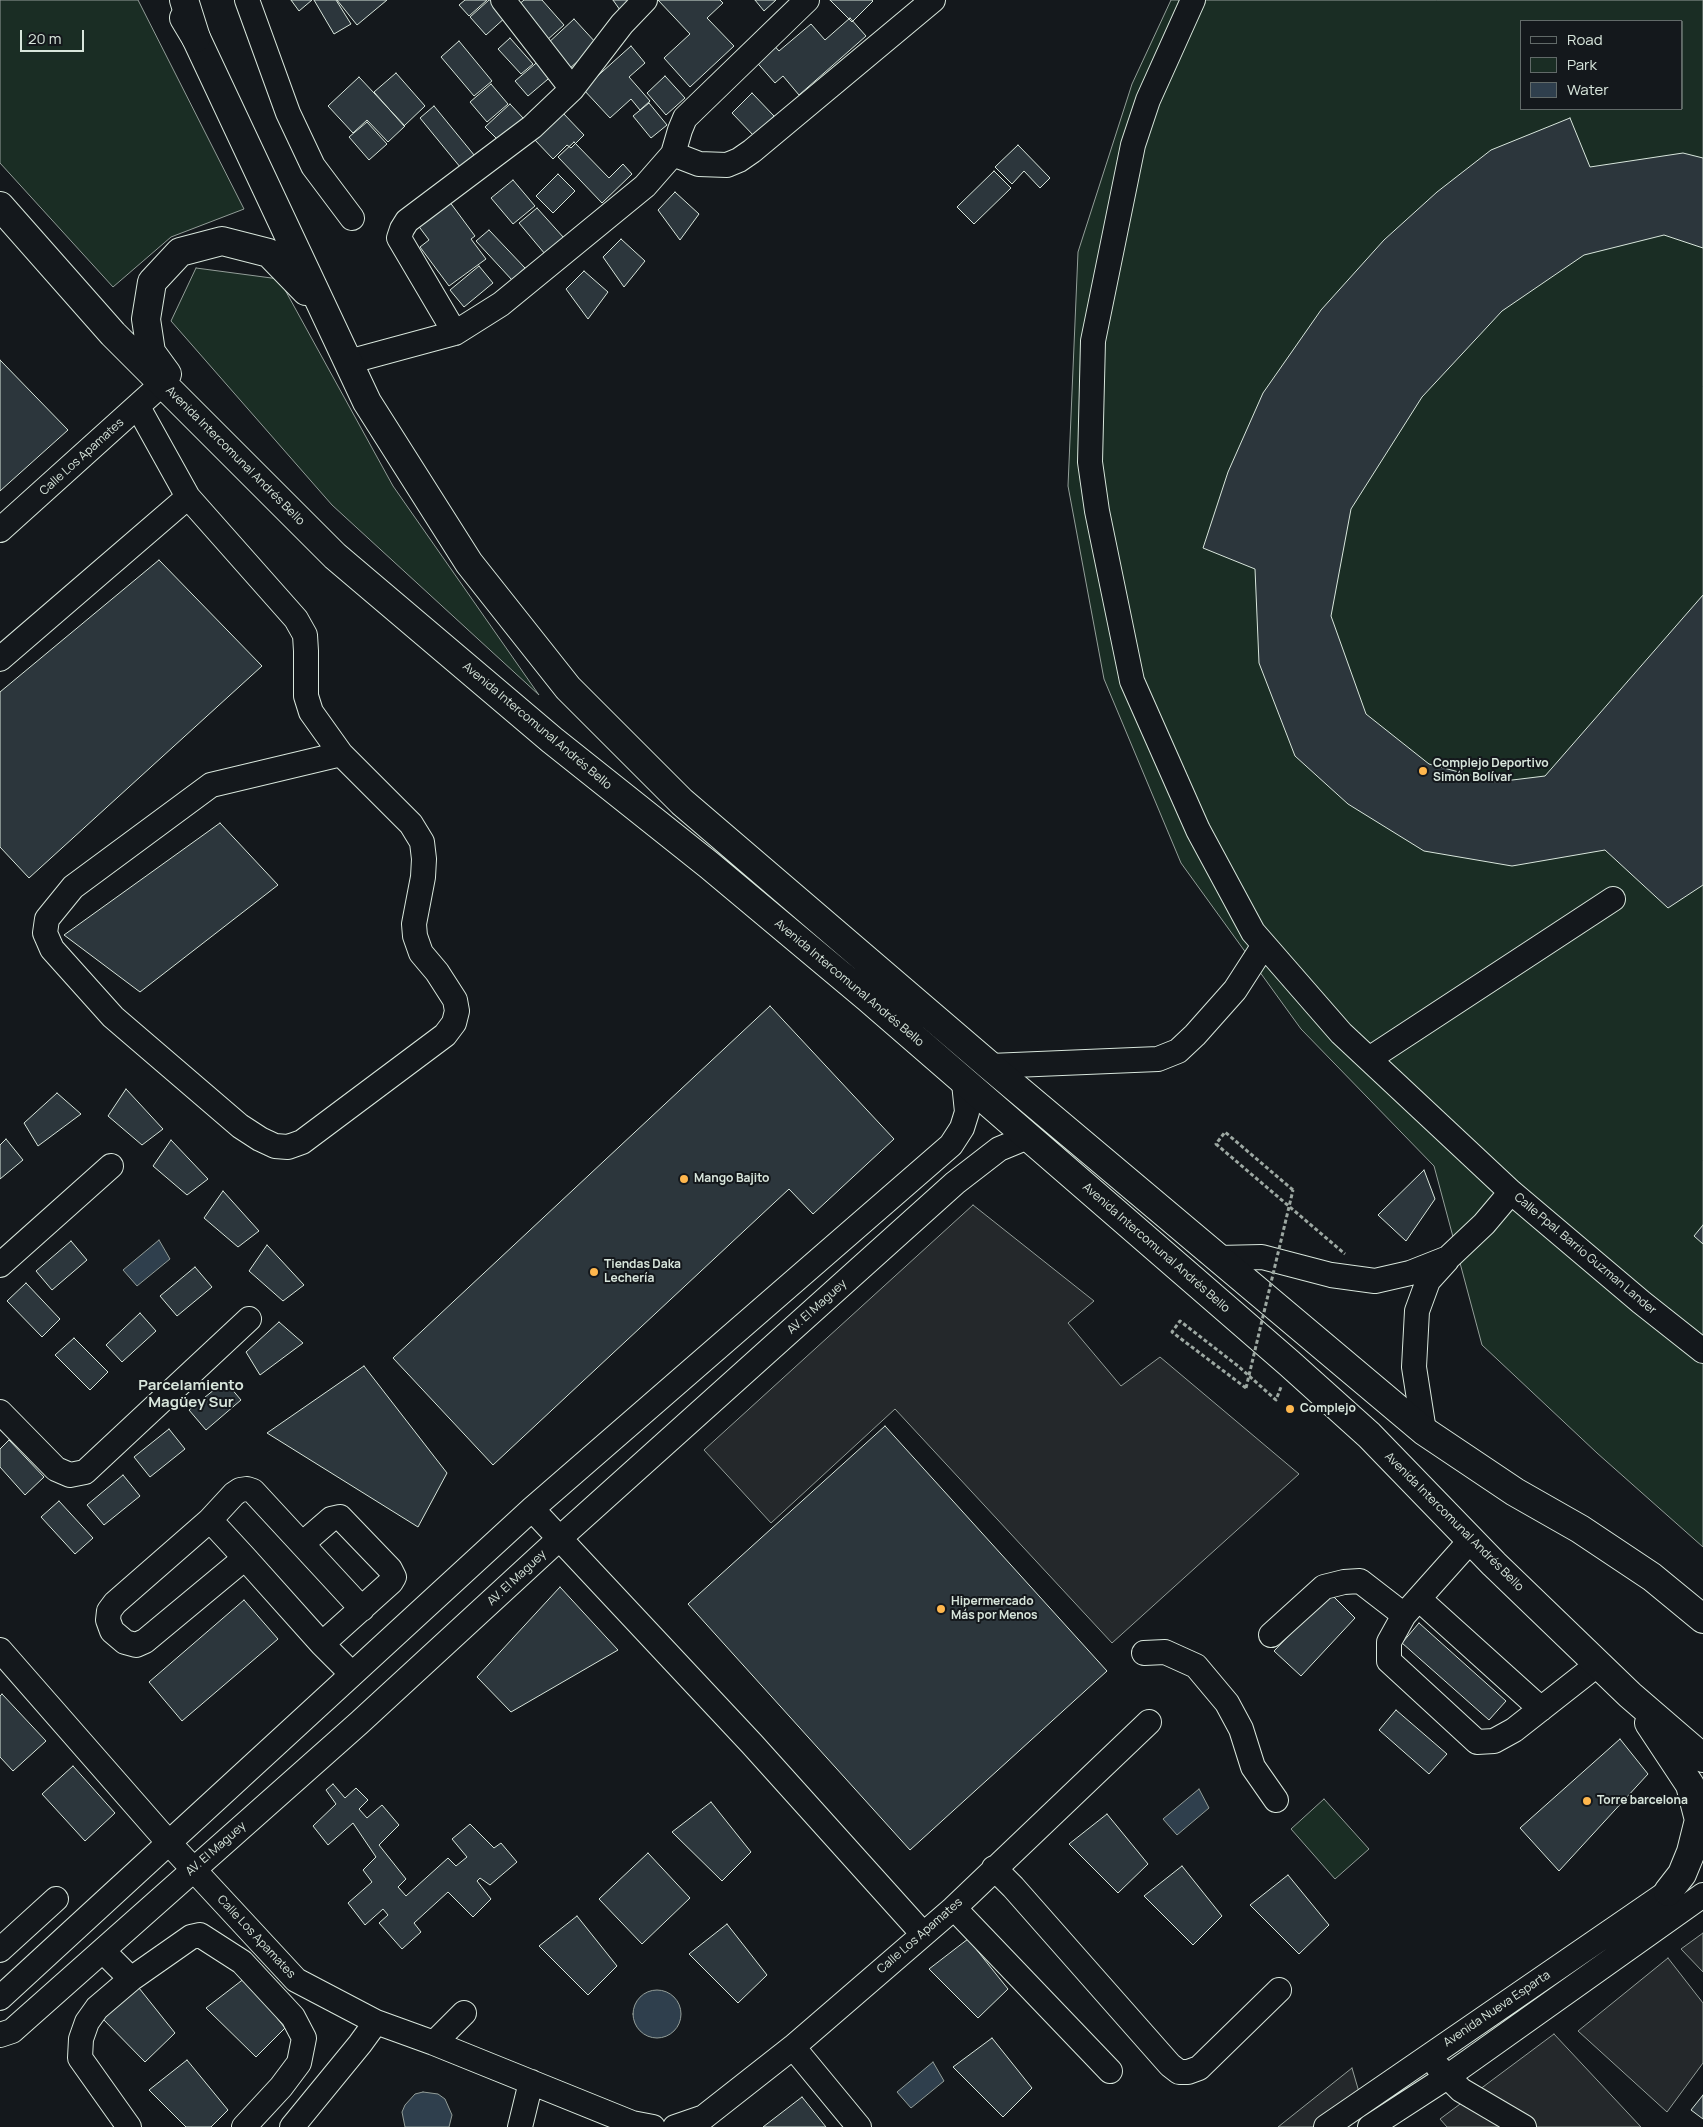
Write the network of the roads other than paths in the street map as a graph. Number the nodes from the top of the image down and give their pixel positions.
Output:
1 (174, 0) edge
2 (184, 0) edge
3 (247, 0) edge
4 (502, 0) edge
5 (645, 0) edge
6 (807, 0) edge
7 (933, 0) edge
8 (1193, 0) edge
9 (196, 38) junction
10 (572, 89) junction
11 (673, 154) junction
12 (0, 206) edge
13 (352, 218) dead end
14 (325, 313) junction
15 (455, 334) junction
16 (348, 362) junction
17 (162, 384) junction
18 (138, 407) junction
19 (202, 424) junction
20 (188, 497) junction
21 (0, 530) edge
22 (0, 659) edge
23 (341, 754) junction
24 (1613, 899) dead end
25 (1264, 945) junction
26 (1369, 1059) junction
27 (990, 1066) junction
28 (964, 1083) junction
29 (1028, 1137) junction
30 (111, 1166) dead end
31 (1511, 1192) junction
32 (1218, 1258) junction
33 (1448, 1258) junction
34 (0, 1265) edge
35 (249, 1319) dead end
36 (717, 1348) junction
37 (1703, 1351) edge
38 (741, 1375) junction
39 (0, 1412) edge
40 (1424, 1431) junction
41 (532, 1509) junction
42 (210, 1520) junction
43 (560, 1538) junction
44 (1471, 1540) junction
45 (302, 1544) junction
46 (245, 1558) junction
47 (1411, 1607) junction
48 (362, 1609) junction
49 (1703, 1619) edge
50 (1271, 1635) dead end
51 (322, 1644) junction
52 (1144, 1653) dead end
53 (3, 1659) edge
54 (1598, 1664) junction
55 (352, 1674) junction
56 (1630, 1695) junction
57 (1541, 1710) junction
58 (1149, 1722) dead end
59 (1703, 1758) edge
60 (1276, 1800) dead end
61 (169, 1843) junction
62 (994, 1868) junction
63 (193, 1869) junction
64 (1703, 1894) edge
65 (56, 1899) dead end
66 (1675, 1901) junction
67 (954, 1908) junction
68 (923, 1934) junction
69 (0, 1950) edge
70 (103, 1951) junction
71 (131, 1979) junction
72 (1279, 1990) dead end
73 (0, 1998) edge
74 (464, 2013) dead end
75 (376, 2022) junction
76 (6, 2033) edge
77 (434, 2043) junction
78 (793, 2047) junction
79 (1428, 2056) junction
80 (1110, 2071) dead end
81 (1447, 2078) junction
82 (530, 2082) junction
83 (129, 2127) edge
84 (244, 2127) edge
85 (292, 2127) edge
86 (520, 2127) edge
87 (653, 2127) edge
88 (675, 2127) edge
89 (859, 2127) edge
90 (1326, 2127) edge
91 (1370, 2127) edge
92 (1524, 2127) edge

1 - 9 main road
2 - 9 main road
3 - 13 street
4 - 10 street
5 - 10 street
6 - 11 street
7 - 11 street
8 - 25 street
9 - 14 main road
10 - 15 street
11 - 15 street
12 - 17 main road, Avenida Intercomunal Andrés Bello
14 - 16 main road
14 - 19 main road
15 - 16 street
16 - 27 main road
17 - 18 street, Calle Los Apamates
17 - 19 main road, Avenida Intercomunal Andrés Bello
18 - 20 street
18 - 21 street, Calle Los Apamates
19 - 28 main road, Avenida Intercomunal Andrés Bello
20 - 22 street
20 - 23 street
23 - 23 street
24 - 26 street
25 - 26 street
25 - 27 street
26 - 31 street
27 - 32 main road
28 - 29 main road, Avenida Intercomunal Andrés Bello
28 - 36 street
29 - 38 street, AV. El Maguey
29 - 44 main road, Avenida Intercomunal Andrés Bello
30 - 34 street
31 - 33 street, Calle Ppal. Barrio Guzman Lander
31 - 37 street, Calle Ppal. Barrio Guzman Lander
32 - 33 street, Calle Ppal. Barrio Guzman Lander
32 - 40 main road
33 - 40 street
35 - 39 street
36 - 38 street
36 - 41 street
38 - 43 street, AV. El Maguey
40 - 49 main road
41 - 43 street
41 - 55 street
42 - 45 street
42 - 46 street
42 - 46 street
43 - 63 street, AV. El Maguey
43 - 68 street
44 - 47 street
44 - 54 main road, Avenida Intercomunal Andrés Bello
45 - 48 street
45 - 48 street
46 - 51 street
47 - 50 street
47 - 57 street
47 - 57 street
48 - 51 street
51 - 55 street
52 - 60 street
53 - 61 street, Calle Los Apamates
54 - 56 main road, Avenida Intercomunal Andrés Bello
54 - 57 street
55 - 61 street
56 - 59 main road, Avenida Intercomunal Andrés Bello
56 - 66 main road
58 - 62 street, Calle Los Apamates
61 - 63 street, Calle Los Apamates
61 - 73 street
62 - 67 street, Calle Los Apamates
62 - 72 street
63 - 70 street, AV. El Maguey
63 - 75 street, Calle Los Apamates
64 - 66 street, Avenida Nueva Esparta
65 - 69 street
66 - 79 street, Avenida Nueva Esparta
66 - 81 street, Avenida Nueva Esparta
67 - 68 street, Calle Los Apamates
67 - 80 street
68 - 78 street, Calle Los Apamates
70 - 71 street
70 - 76 street, AV. El Maguey
71 - 83 street
71 - 84 street
74 - 77 street
75 - 77 street, Calle Los Apamates
75 - 85 street
77 - 82 street, Calle Los Apamates
78 - 88 street, Calle Los Apamates
78 - 89 street
79 - 81 street
79 - 90 street, Avenida Nueva Esparta
81 - 91 street, Avenida Nueva Esparta
81 - 92 street
82 - 86 street
82 - 87 street, Calle Los Apamates

